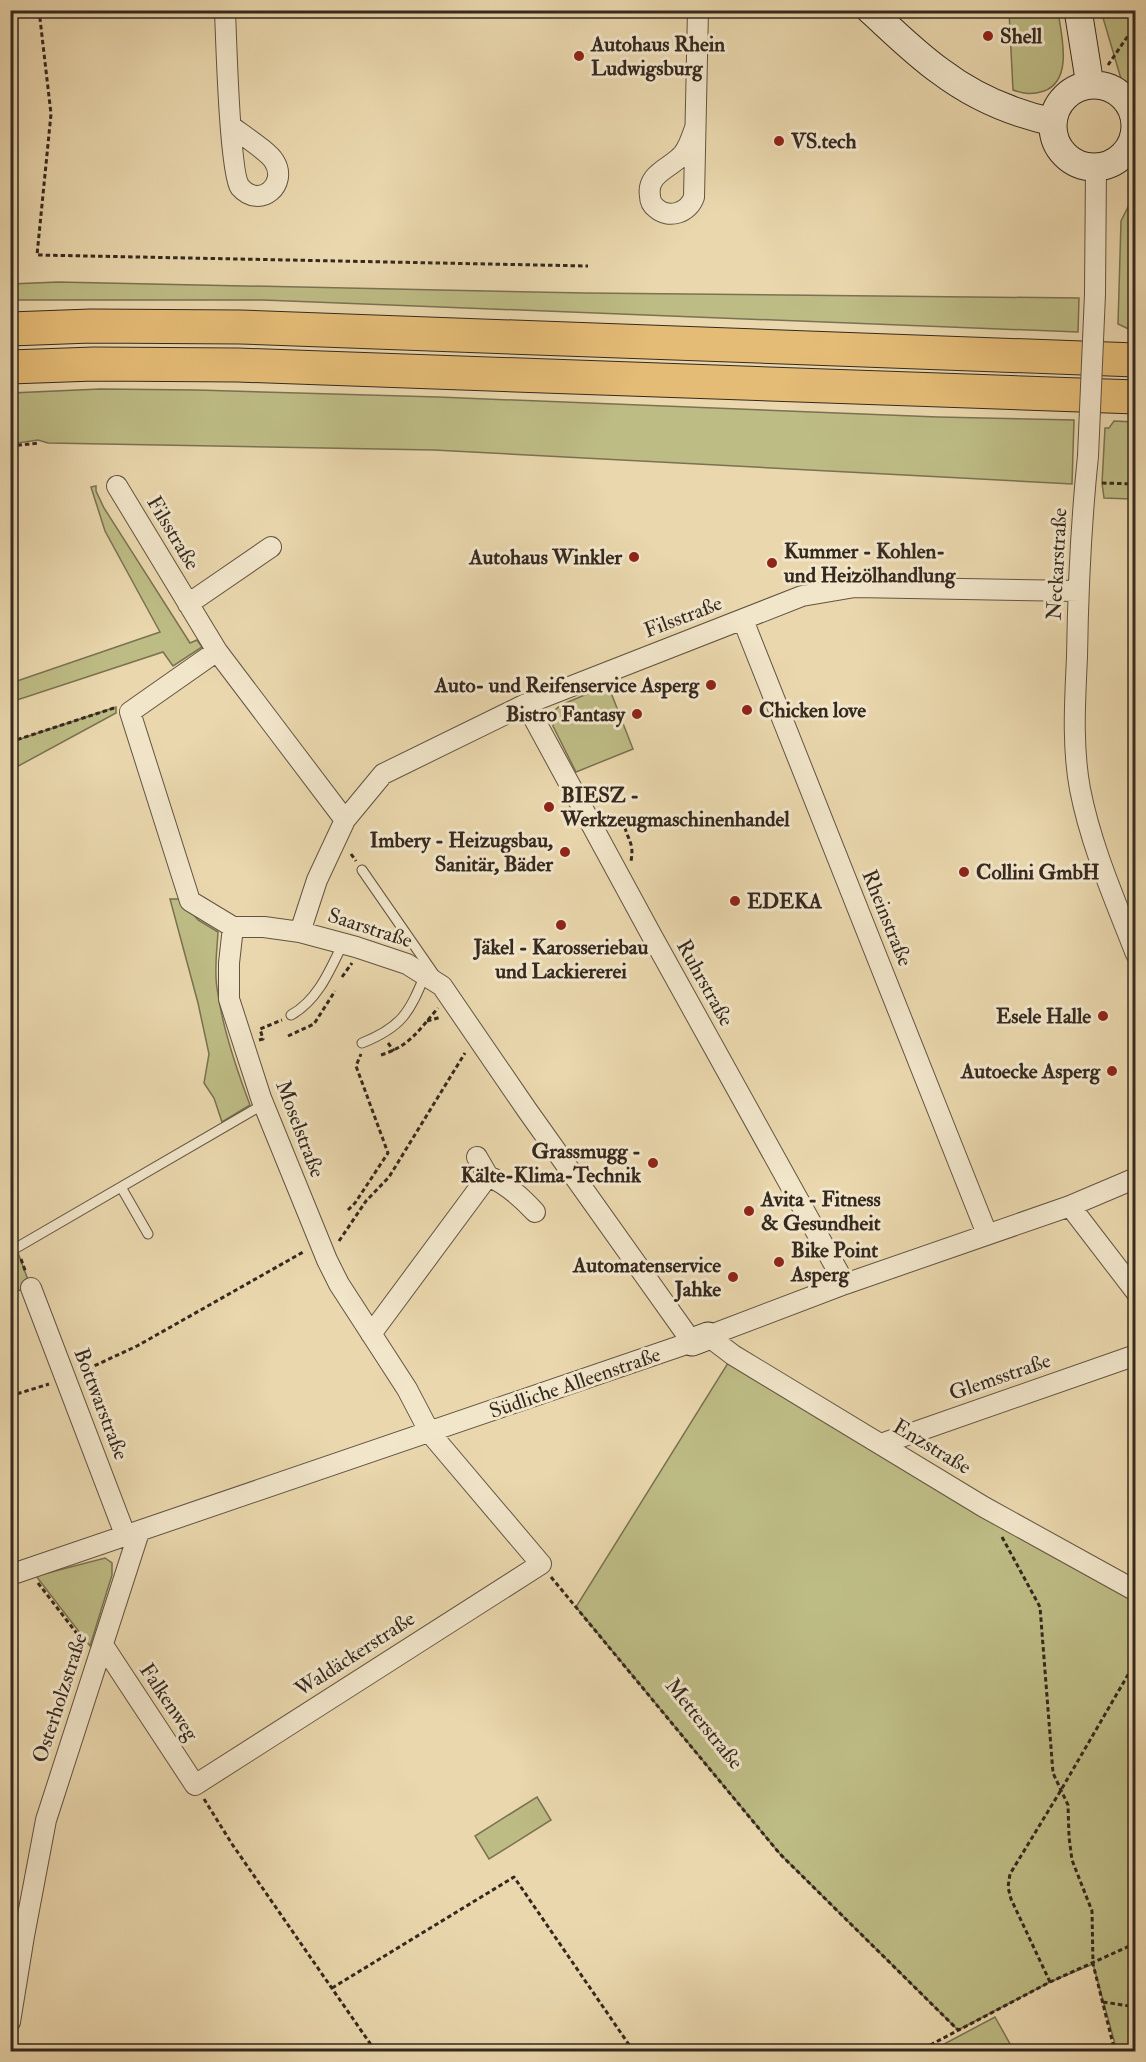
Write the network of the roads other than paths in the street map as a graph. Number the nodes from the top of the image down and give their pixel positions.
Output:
1 (225, 10) edge
2 (698, 10) edge
3 (870, 10) edge
4 (1078, 10) edge
5 (1089, 77) junction
6 (1053, 122) junction
7 (231, 126) dead end
8 (695, 128) dead end
9 (1134, 139) edge
10 (1096, 167) junction
11 (10, 329) edge
12 (1136, 360) edge
13 (10, 367) edge
14 (1136, 397) edge
15 (117, 486) dead end
16 (271, 547) dead end
17 (1078, 591) junction
18 (188, 604) junction
19 (743, 620) junction
20 (217, 651) junction
21 (526, 704) junction
22 (345, 819) junction
23 (362, 870) dead end
24 (233, 927) junction
25 (300, 932) junction
26 (344, 943) junction
27 (1136, 954) edge
28 (424, 975) junction
29 (445, 991) junction
30 (291, 1015) dead end
31 (363, 1046) road end
32 (264, 1104) junction
33 (477, 1157) dead end
34 (488, 1176) junction
35 (1136, 1178) edge
36 (121, 1187) junction
37 (1070, 1206) junction
38 (535, 1212) dead end
39 (148, 1234) dead end
40 (987, 1234) junction
41 (16, 1248) dead end
42 (845, 1284) junction
43 (31, 1288) dead end
44 (1136, 1292) edge
45 (371, 1334) junction
46 (700, 1339) junction
47 (1136, 1355) edge
48 (430, 1433) junction
49 (881, 1444) junction
50 (133, 1534) junction
51 (19, 1572) edge
52 (1136, 1592) edge
53 (100, 1653) junction
54 (195, 1785) joint
55 (10, 2022) edge

1 - 7 street
2 - 8 street
3 - 6 street
4 - 5 street
5 - 6 street
5 - 9 street
6 - 10 street
9 - 10 street
10 - 17 street, Neckarstraße, bridge
11 - 12 highway
13 - 14 highway
15 - 18 street, Filsstraße
16 - 18 street, Filsstraße
17 - 19 street, Filsstraße
17 - 27 street, Neckarstraße
18 - 20 street, Filsstraße
19 - 21 street, Filsstraße
19 - 40 street, Rheinstraße
20 - 22 street, Filsstraße
20 - 24 street
21 - 22 street, Filsstraße
21 - 42 street, Ruhrstraße
22 - 25 street, Filsstraße
23 - 29 lane
24 - 25 street, Saarstraße
24 - 32 street, Moselstraße
25 - 26 street, Saarstraße
26 - 28 street, Saarstraße
26 - 30 lane
28 - 29 street, Saarstraße
28 - 31 lane
29 - 46 street, Saarstraße
32 - 36 lane
32 - 45 street, Moselstraße
33 - 34 street
34 - 38 street
34 - 45 street
35 - 37 street, Südliche Alleenstraße
36 - 39 lane
36 - 41 lane
37 - 40 street, Südliche Alleenstraße
37 - 44 street
40 - 42 street, Südliche Alleenstraße
42 - 46 street, Südliche Alleenstraße
43 - 50 street, Bottwarstraße
45 - 48 street, Moselstraße
46 - 48 street, Südliche Alleenstraße
46 - 49 street, Enzstraße
47 - 49 street, Glemsstraße
48 - 50 street, Südliche Alleenstraße
48 - 54 street, Waldäckerstraße
49 - 52 street, Enzstraße
50 - 51 street, Südliche Alleenstraße
50 - 53 street, Osterholzstraße
53 - 54 street, Falkenweg
53 - 55 street, Osterholzstraße

